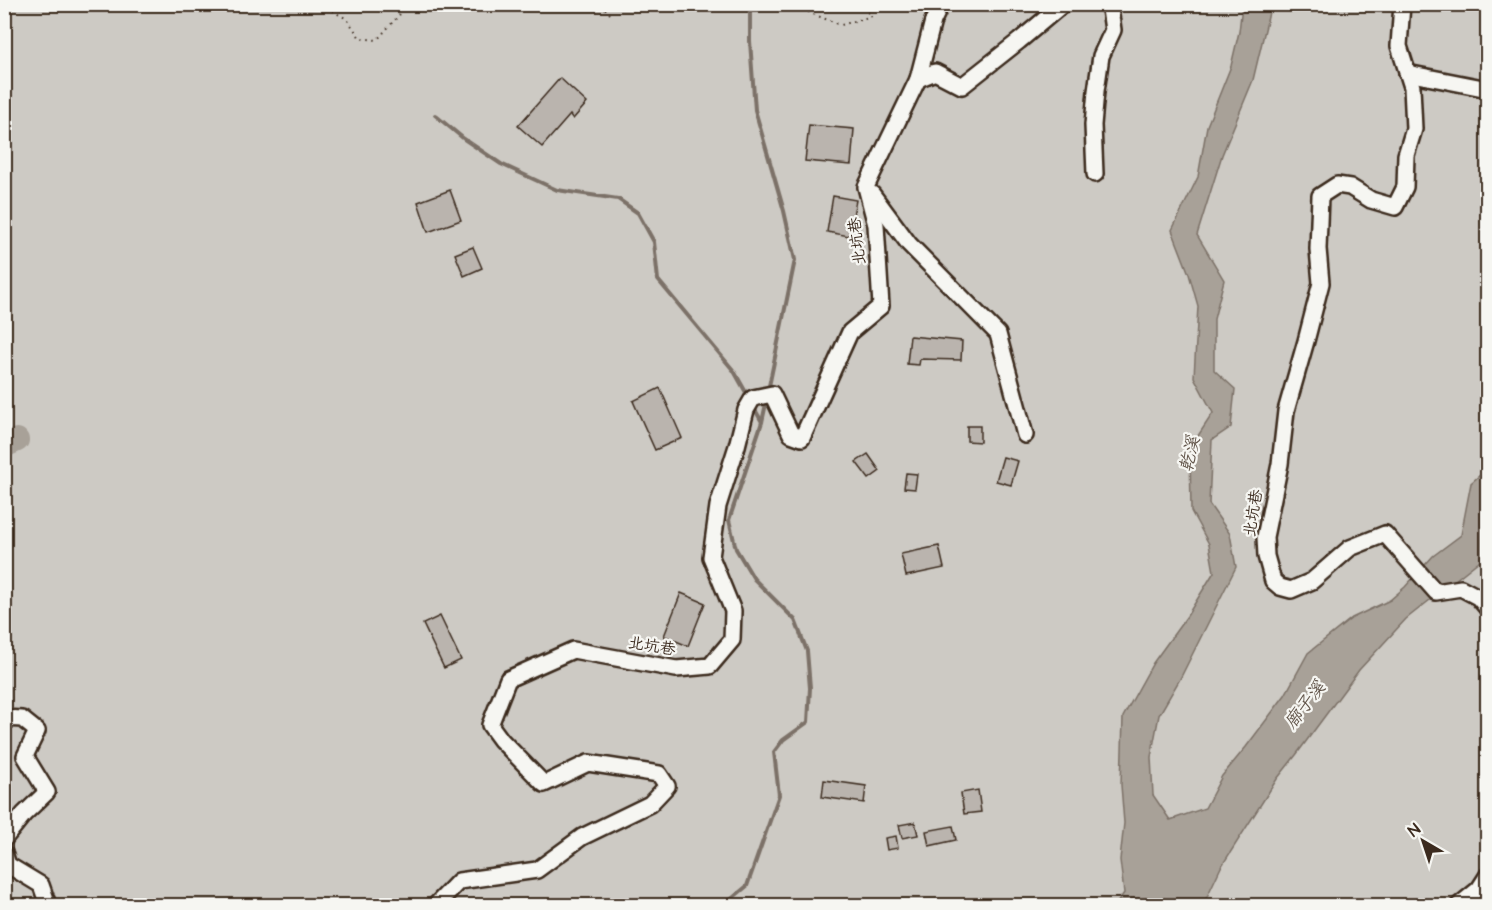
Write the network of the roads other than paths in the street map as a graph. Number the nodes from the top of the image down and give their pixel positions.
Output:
1 (941, 4) edge
2 (1062, 4) edge
3 (1106, 4) edge
4 (1402, 4) edge
5 (1407, 73) junction
6 (918, 79) junction
7 (1488, 89) edge
8 (1095, 174) dead end
9 (866, 187) junction
10 (1025, 435) dead end
11 (1488, 609) edge
12 (4, 718) edge
13 (4, 838) edge
14 (4, 853) edge
15 (1488, 875) edge
16 (46, 906) edge
17 (435, 906) edge
18 (1458, 906) edge

1 - 6 street
2 - 6 street
3 - 8 street
4 - 5 street, 北坑巷
5 - 7 street
5 - 11 street, 北坑巷
6 - 9 street
9 - 10 street
9 - 17 street, 北坑巷
12 - 13 street
14 - 16 street
15 - 18 street

